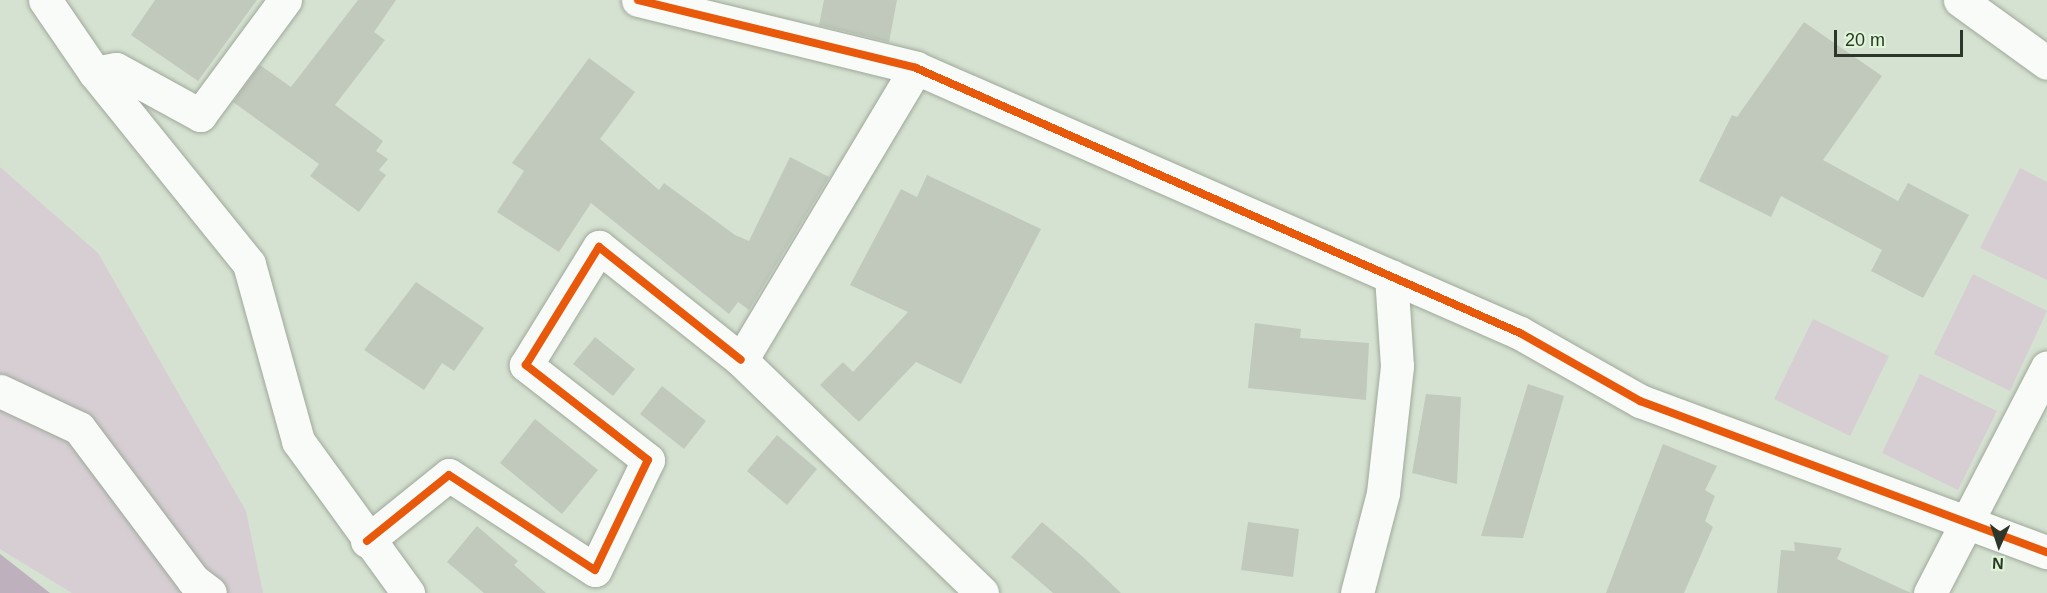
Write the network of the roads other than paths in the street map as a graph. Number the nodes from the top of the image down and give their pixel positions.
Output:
1 (45, 0) edge
2 (285, 0) edge
3 (638, 0) edge
4 (1960, 0) edge
5 (2047, 63) edge
6 (916, 68) junction
7 (95, 73) junction
8 (1391, 276) junction
9 (741, 360) junction
10 (2047, 367) edge
11 (0, 391) edge
12 (1964, 522) junction
13 (367, 541) junction
14 (2047, 552) edge
15 (210, 593) edge
16 (408, 593) edge
17 (982, 593) edge
18 (1357, 593) edge
19 (1930, 593) edge

1 - 7 street
2 - 7 street
3 - 6 street
4 - 5 street
6 - 8 street
6 - 9 street
7 - 13 street
8 - 12 street
8 - 18 street
9 - 13 street
9 - 17 street
10 - 12 street
11 - 15 street
12 - 14 street
12 - 19 street
13 - 16 street

